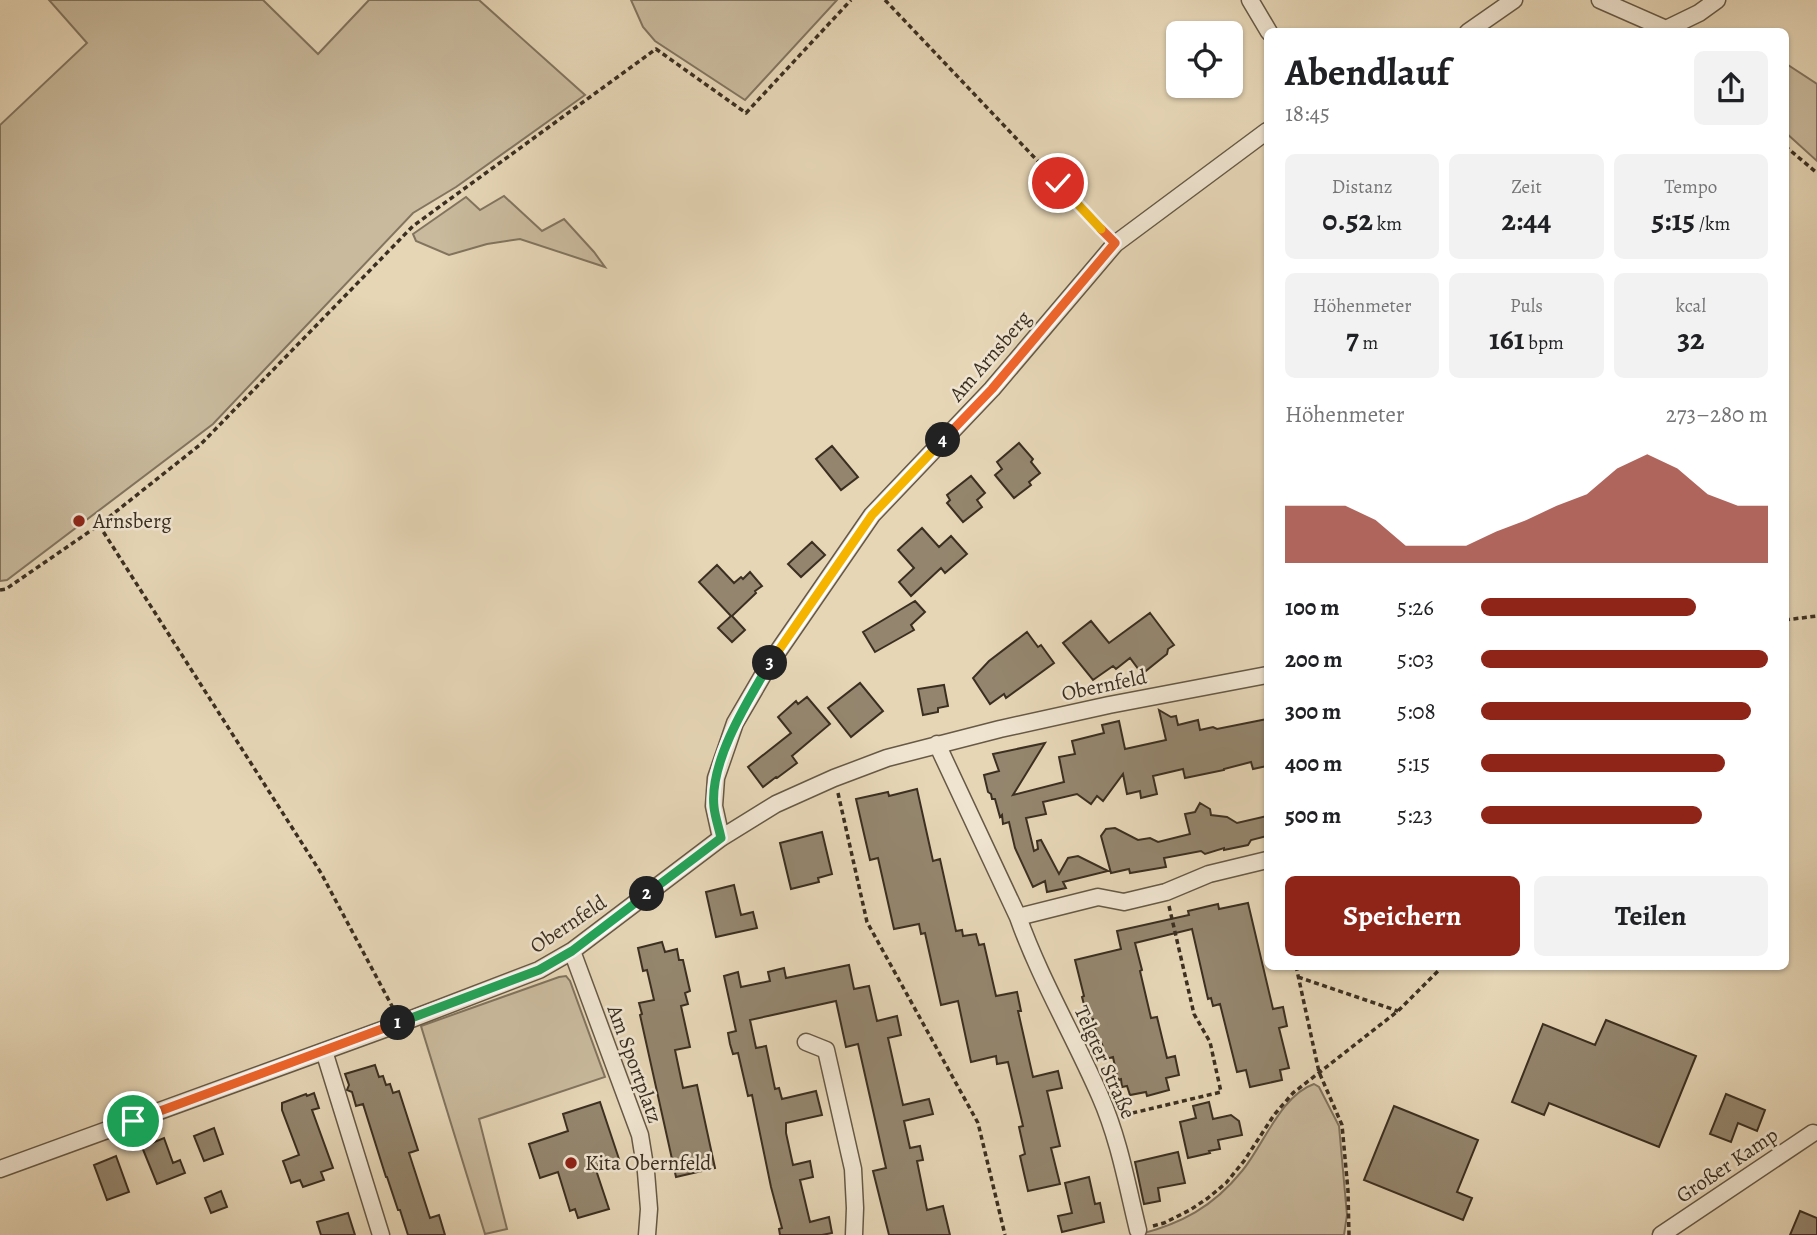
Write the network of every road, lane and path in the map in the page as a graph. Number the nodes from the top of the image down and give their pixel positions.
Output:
1 (851, 0) edge
2 (885, 0) edge
3 (1250, 0) edge
4 (1514, 0) edge
5 (1600, 0) edge
6 (1717, 0) edge
7 (1267, 28) edge
8 (1474, 28) edge
9 (1664, 28) edge
10 (1668, 28) edge
11 (1264, 133) edge
12 (1789, 149) edge
13 (1817, 173) edge
14 (1115, 243) junction
15 (99, 525) junction
16 (0, 590) edge
17 (1817, 616) edge
18 (1789, 620) edge
19 (1264, 676) edge
20 (937, 744) junction
21 (834, 778) junction
22 (721, 838) junction
23 (1264, 861) edge
24 (1166, 892) junction
25 (1018, 917) junction
26 (572, 951) junction
27 (1297, 970) edge
28 (1439, 970) edge
29 (1298, 977) junction
30 (1398, 1011) junction
31 (401, 1023) junction
32 (806, 1042) dead end
33 (324, 1051) junction
34 (1319, 1072) junction
35 (1108, 1119) junction
36 (1813, 1133) dead end
37 (0, 1169) edge
38 (1138, 1230) joint
39 (1664, 1234) edge
40 (381, 1235) edge
41 (647, 1235) edge
42 (854, 1235) edge
43 (1004, 1235) edge
44 (1349, 1235) edge

1 - 15 path
2 - 14 path
3 - 7 street
4 - 8 street
5 - 9 street
6 - 10 street
11 - 14 street, Am Arnsberg
12 - 13 path
14 - 22 street, Am Arnsberg
15 - 16 path
15 - 31 path
17 - 18 path
19 - 20 street, Obernfeld
20 - 21 street, Obernfeld
20 - 25 street, Telgter Straße
21 - 22 street, Obernfeld
21 - 43 path
22 - 26 street, Obernfeld
23 - 24 street
24 - 25 street
24 - 35 path
25 - 35 street, Telgter Straße
26 - 31 street, Obernfeld
26 - 41 street, Am Sportplatz
27 - 29 path
28 - 30 path
29 - 30 path
29 - 34 path
30 - 34 path
31 - 33 street, Obernfeld
32 - 42 street
33 - 37 street, Obernfeld
33 - 40 street
34 - 38 path
34 - 44 path
35 - 38 street, Telgter Straße
36 - 39 street, Großer Kamp

